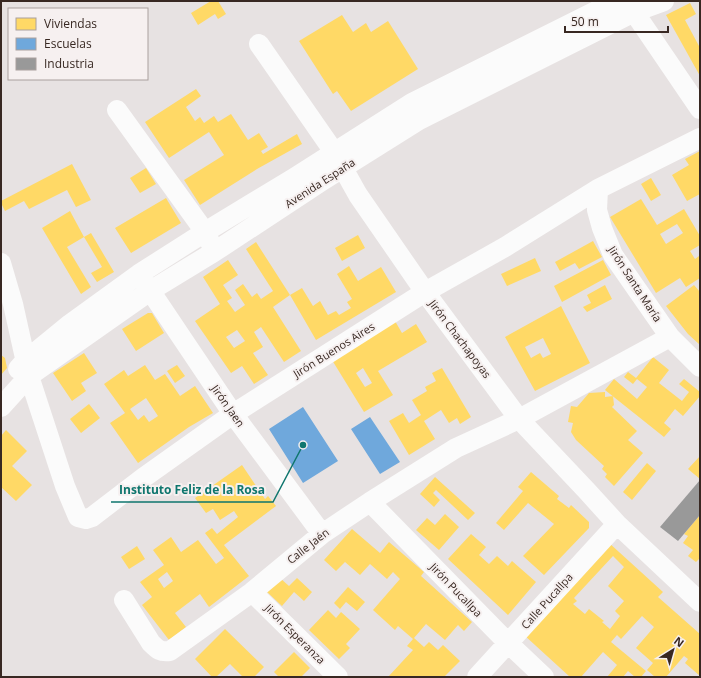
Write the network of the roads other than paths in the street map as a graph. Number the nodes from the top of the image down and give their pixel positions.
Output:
1 (616, 1) edge
2 (664, 1) edge
3 (632, 7) edge
4 (259, 44) dead end
5 (700, 108) edge
6 (117, 110) dead end
7 (700, 138) edge
8 (339, 160) junction
9 (598, 189) junction
10 (205, 232) junction
11 (214, 252) junction
12 (1, 263) edge
13 (139, 274) junction
14 (4, 280) edge
15 (150, 291) junction
16 (425, 292) junction
17 (670, 338) junction
18 (700, 367) edge
19 (27, 368) junction
20 (1, 389) edge
21 (1, 407) edge
22 (233, 414) junction
23 (519, 419) junction
24 (370, 502) junction
25 (616, 524) junction
26 (322, 534) junction
27 (252, 592) junction
28 (124, 600) dead end
29 (700, 602) edge
30 (508, 643) junction
31 (338, 677) edge
32 (477, 677) edge
33 (544, 677) edge

1 - 8 street, Avenida España
2 - 3 street, Avenida España
3 - 5 street
3 - 8 street, Avenida España
4 - 8 street, Jirón Chachapoyas
6 - 10 street
7 - 9 street, Jirón Buenos Aires
8 - 10 street, Avenida España
8 - 11 street, Avenida España
8 - 16 street, Jirón Chachapoyas
9 - 16 street, Jirón Buenos Aires
9 - 17 street, Jirón Santa María
10 - 11 street
10 - 13 street, Avenida España
11 - 15 street, Avenida España
12 - 14 street
13 - 15 street, Jirón Jaen
13 - 19 street, Avenida España
14 - 19 street
15 - 19 street, Avenida España
15 - 22 street, Jirón Jaen
16 - 22 street, Jirón Buenos Aires
16 - 23 street, Jirón Chachapoyas
17 - 18 street, Jirón Santa María
17 - 23 street, Calle Jaén
19 - 20 street, Avenida España
19 - 21 street, Avenida España
19 - 22 street, Jirón Buenos Aires
22 - 26 street, Jirón Jaen
23 - 24 street, Calle Jaén
23 - 25 street, Jirón Chachapoyas
24 - 26 street, Calle Jaén
24 - 30 street, Jirón Pucallpa
25 - 29 street, Jirón Chachapoyas
25 - 30 street, Calle Pucallpa
26 - 27 street, Calle Jaén
27 - 28 street, Calle Jaén
27 - 31 street, Jirón Esperanza
30 - 32 street, Calle Pucallpa
30 - 33 street, Jirón Pucallpa

